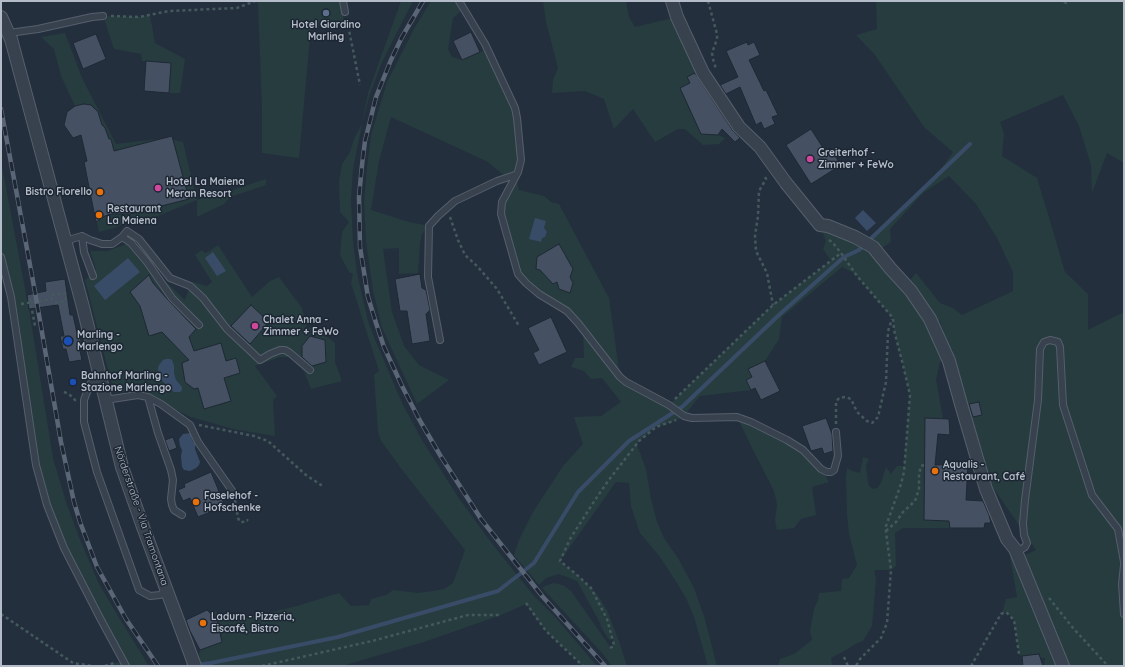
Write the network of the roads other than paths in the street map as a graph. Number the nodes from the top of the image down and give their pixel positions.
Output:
1 (343, 1) edge
2 (459, 1) edge
3 (672, 1) edge
4 (345, 12) road end
5 (103, 16) road end
6 (1, 17) edge
7 (9, 33) junction
8 (515, 175) junction
9 (82, 236) junction
10 (122, 236) junction
11 (65, 241) junction
12 (1, 257) edge
13 (93, 276) dead end
14 (199, 325) dead end
15 (440, 340) dead end
16 (310, 370) dead end
17 (100, 379) junction
18 (148, 397) junction
19 (105, 400) junction
20 (836, 432) road end
21 (233, 492) road end
22 (182, 515) dead end
23 (1015, 549) junction
24 (1124, 562) edge
25 (1124, 565) edge
26 (167, 590) junction
27 (1124, 614) edge
28 (193, 662) edge
29 (126, 666) edge
30 (1063, 666) edge

1 - 4 lane
2 - 8 lane
3 - 23 street
5 - 7 lane
6 - 7 street, Nörderstraße - Via Tramontana
7 - 11 street, Nörderstraße - Via Tramontana
8 - 15 lane
8 - 20 lane
9 - 10 lane
9 - 11 lane
9 - 13 lane
10 - 14 lane
10 - 16 lane
11 - 17 street, Nörderstraße - Via Tramontana
12 - 29 lane
17 - 19 street, Nörderstraße - Via Tramontana
17 - 26 lane
18 - 19 lane
18 - 21 lane
18 - 22 lane
19 - 26 street, Nörderstraße - Via Tramontana
23 - 24 lane
23 - 30 street
25 - 27 lane
26 - 28 street, Nörderstraße - Via Tramontana

